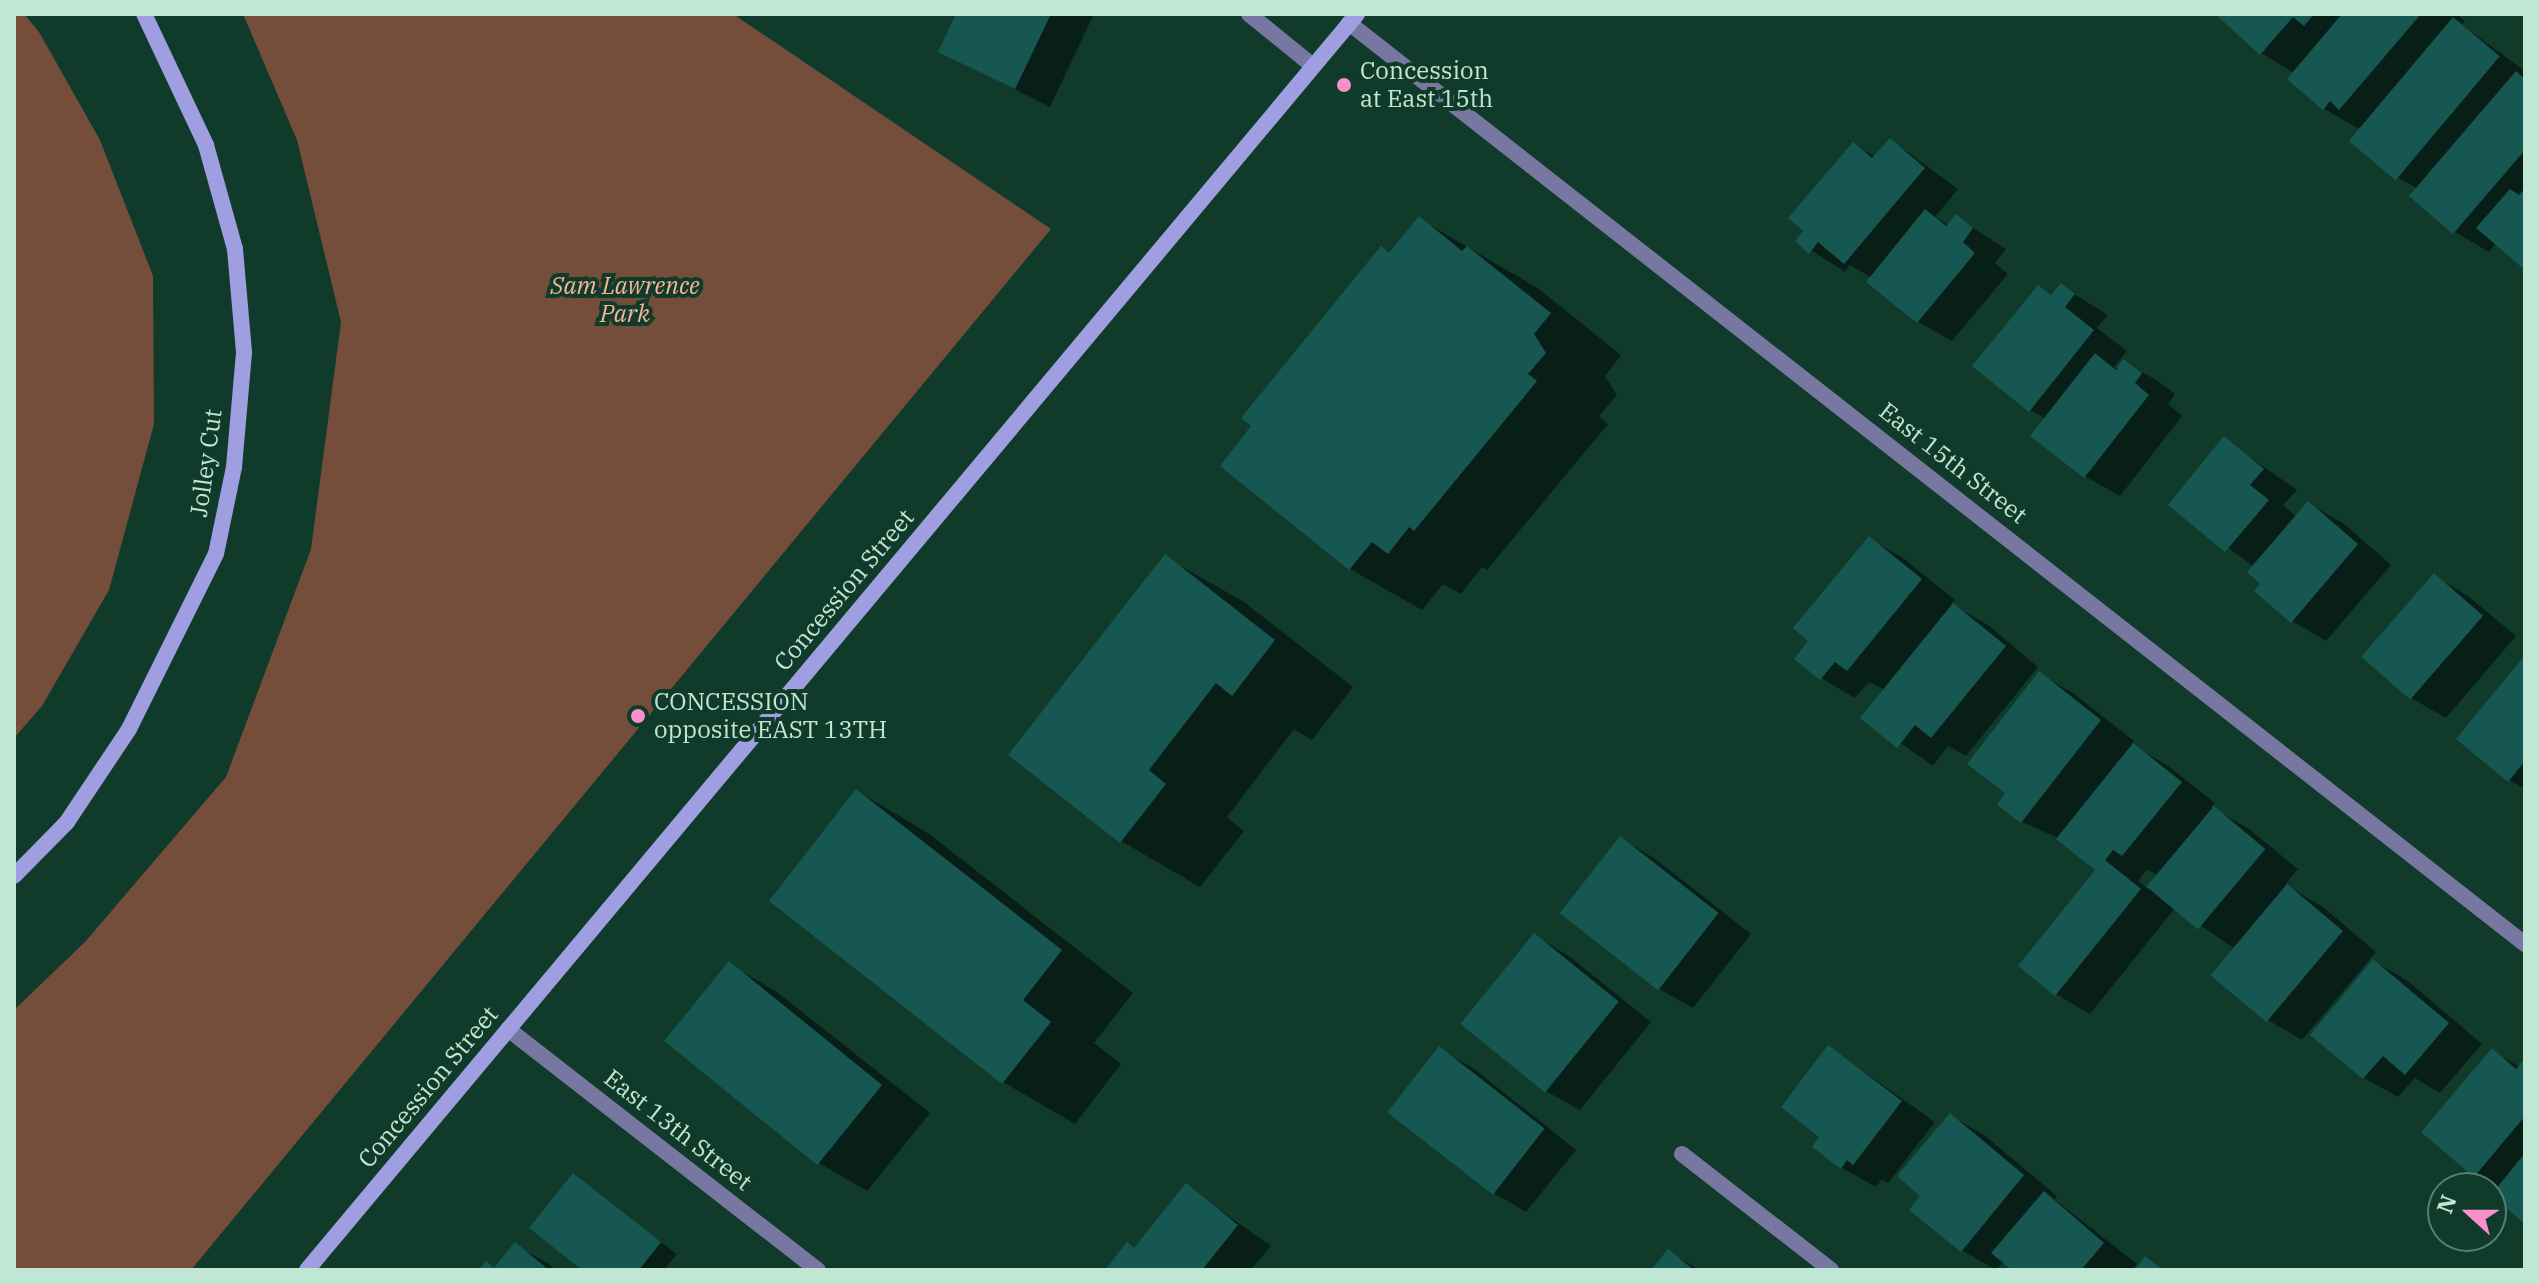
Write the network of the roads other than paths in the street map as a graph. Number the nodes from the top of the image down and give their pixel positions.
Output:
1 (144, 14) edge
2 (1249, 14) edge
3 (1353, 18) edge
4 (1313, 66) junction
5 (14, 876) edge
6 (2525, 944) edge
7 (508, 1029) junction
8 (1682, 1154) dead end
9 (307, 1270) edge
10 (818, 1270) edge
11 (1831, 1270) edge

1 - 5 main road, Jolley Cut
2 - 4 street
3 - 4 main road, Concession Street
3 - 6 street, East 15th Street
4 - 7 main road, Concession Street
7 - 9 main road, Concession Street
7 - 10 street, East 13th Street
8 - 11 street

